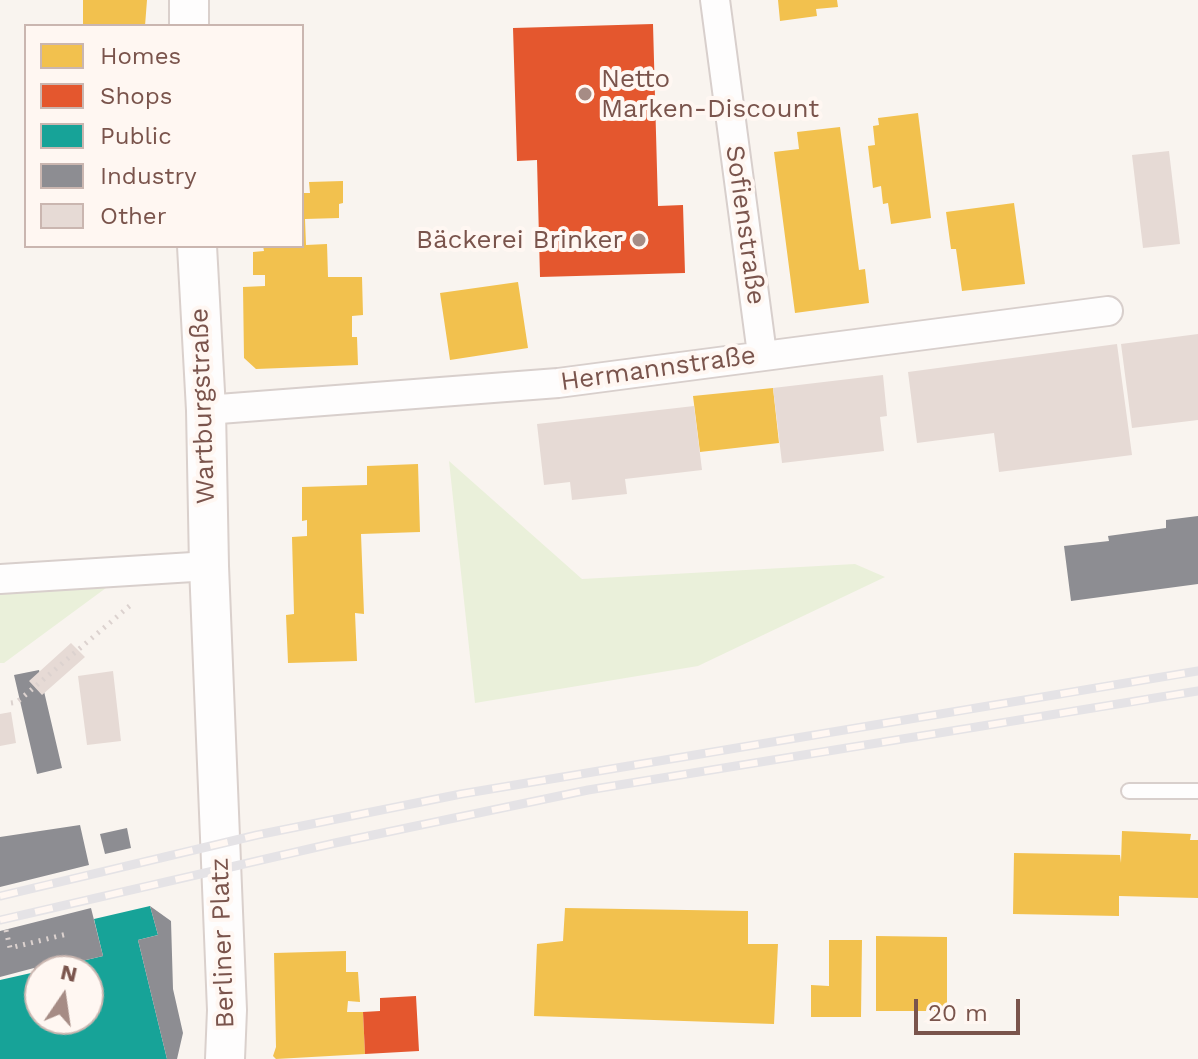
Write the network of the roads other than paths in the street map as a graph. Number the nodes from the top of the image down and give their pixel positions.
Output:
1 (189, 0) edge
2 (715, 0) edge
3 (189, 24) edge
4 (197, 248) edge
5 (1108, 311) dead end
6 (762, 354) junction
7 (206, 410) junction
8 (209, 566) junction
9 (0, 579) edge
10 (1129, 791) dead end
11 (1198, 791) edge
12 (219, 828) joint
13 (225, 1059) edge

1 - 3 main road
2 - 6 street, Sofienstraße
4 - 7 main road, Wartburgstraße
5 - 6 street, Hermannstraße
6 - 7 street, Hermannstraße
7 - 8 main road, Wartburgstraße
8 - 9 street
8 - 12 main road, Wartburgstraße
10 - 11 lane
12 - 13 main road, Berliner Platz

